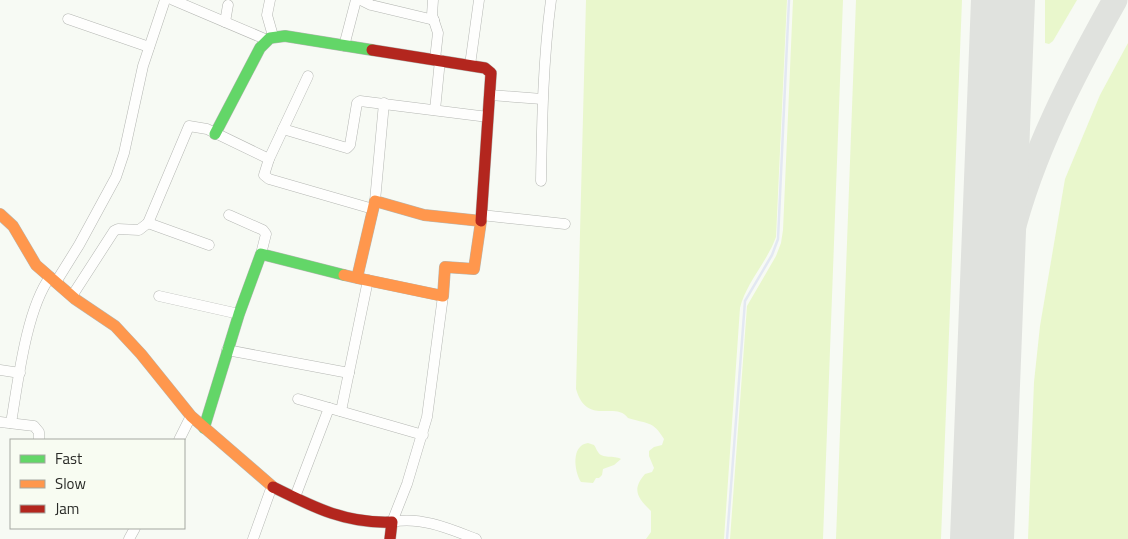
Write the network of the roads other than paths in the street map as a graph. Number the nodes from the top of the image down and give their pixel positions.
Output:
1 (165, 0) edge
2 (173, 0) edge
3 (270, 0) edge
4 (356, 0) edge
5 (361, 0) edge
6 (433, 0) edge
7 (479, 0) edge
8 (552, 0) edge
9 (372, 2) edge
10 (228, 5) dead end
11 (68, 19) dead end
12 (434, 20) junction
13 (225, 22) junction
14 (269, 37) junction
15 (344, 46) junction
16 (149, 47) junction
17 (438, 59) junction
18 (470, 65) junction
19 (308, 76) dead end
20 (490, 95) junction
21 (542, 99) junction
22 (384, 103) junction
23 (435, 110) junction
24 (488, 117) junction
25 (283, 129) junction
26 (215, 134) junction
27 (269, 159) junction
28 (541, 181) dead end
29 (374, 205) junction
30 (0, 214) edge
31 (229, 215) dead end
32 (481, 218) junction
33 (148, 223) junction
34 (564, 224) dead end
35 (209, 245) dead end
36 (261, 254) junction
37 (53, 279) junction
38 (363, 279) junction
39 (72, 296) junction
40 (159, 296) dead end
41 (443, 296) junction
42 (239, 314) junction
43 (227, 350) junction
44 (0, 370) edge
45 (20, 373) junction
46 (349, 373) junction
47 (298, 398) dead end
48 (329, 408) junction
49 (341, 411) junction
50 (191, 416) junction
51 (0, 422) edge
52 (11, 423) junction
53 (204, 428) junction
54 (423, 435) junction
55 (39, 439) edge
56 (180, 439) edge
57 (272, 486) junction
58 (295, 497) junction
59 (392, 522) junction
60 (253, 539) edge
61 (390, 539) edge
62 (476, 539) edge

1 - 16 street
2 - 13 street
3 - 14 street
4 - 15 street
5 - 9 street
6 - 12 street
7 - 18 street
8 - 21 street
9 - 12 street
10 - 13 street
11 - 16 street
12 - 17 street
13 - 14 street
14 - 15 street
14 - 26 street
15 - 17 street
16 - 37 street
17 - 18 street
17 - 23 street
18 - 20 street
19 - 25 street
20 - 21 street
20 - 24 street
21 - 28 street
22 - 23 street
22 - 25 street
22 - 29 street
23 - 24 street
24 - 32 street
25 - 27 street
26 - 27 street
26 - 33 street
27 - 29 street
29 - 32 street
29 - 38 street
30 - 37 street
31 - 36 street
32 - 34 street
32 - 41 street
33 - 35 street
33 - 39 street
36 - 38 street
36 - 42 street
37 - 39 street
37 - 45 street
38 - 41 street
38 - 46 street
39 - 50 street
40 - 42 street
41 - 54 street
42 - 43 street
43 - 46 street
43 - 53 street
44 - 45 street
45 - 52 street
46 - 49 street
47 - 48 street
48 - 49 street
48 - 58 street
49 - 54 street
50 - 53 street
50 - 56 street
51 - 52 street
52 - 55 street
53 - 57 street
54 - 59 street
57 - 58 street
57 - 60 street
58 - 59 street
59 - 61 street
59 - 62 street

